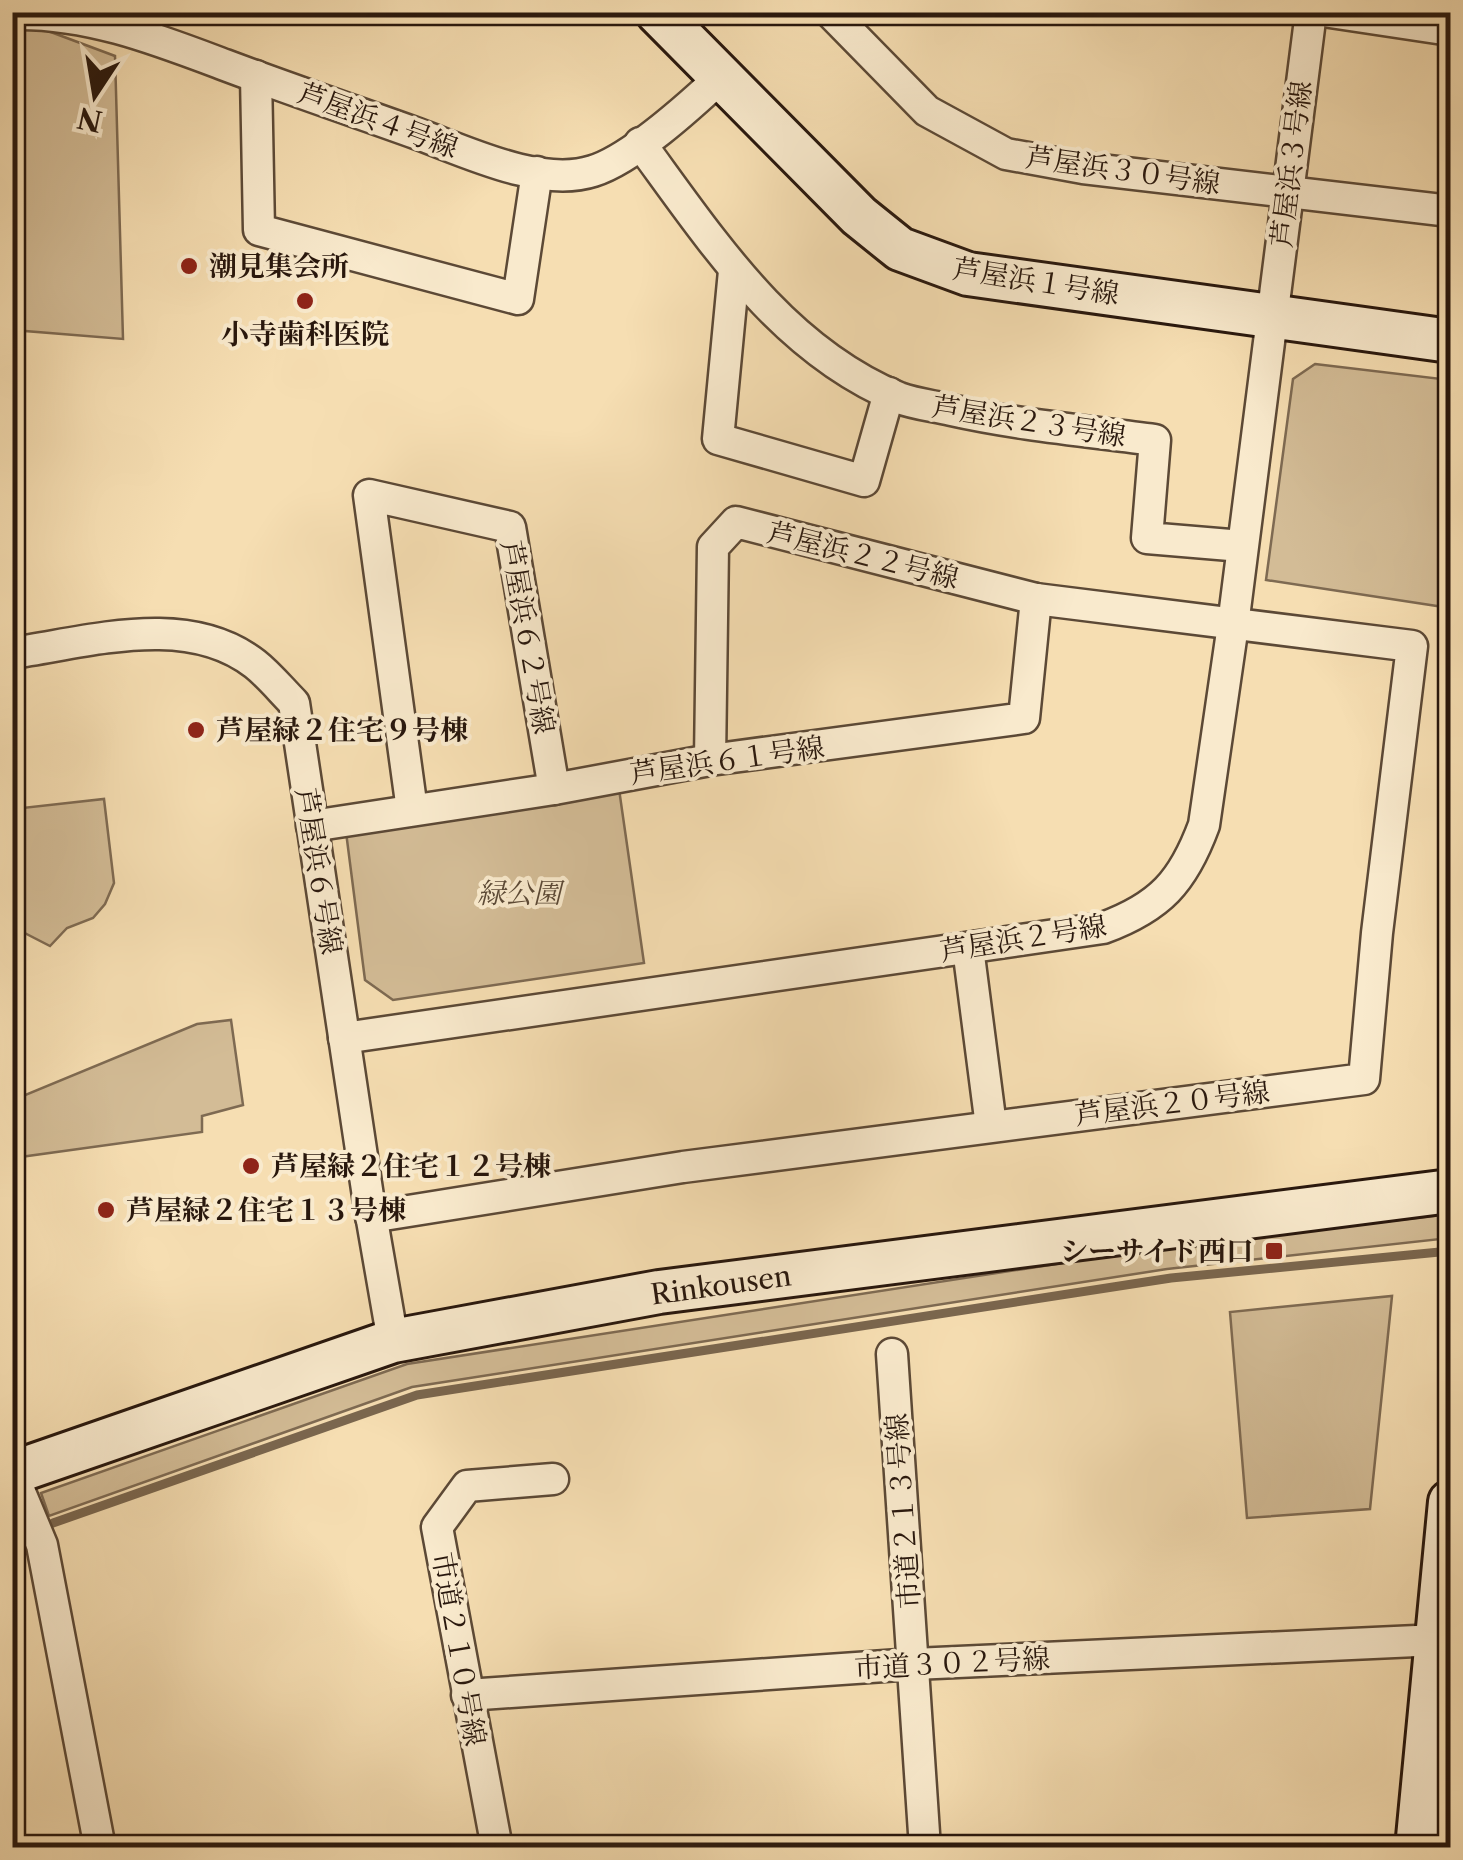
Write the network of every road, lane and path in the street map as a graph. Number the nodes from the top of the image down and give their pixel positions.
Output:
1 (657, 12) edge
2 (830, 12) edge
3 (1311, 12) edge
4 (1330, 12) edge
5 (12, 14) edge
6 (1450, 30) edge
7 (256, 76) junction
8 (721, 77) junction
9 (640, 144) junction
10 (537, 172) junction
11 (1288, 192) junction
12 (1450, 211) edge
13 (734, 271) junction
14 (1272, 315) junction
15 (1450, 340) edge
16 (889, 393) junction
17 (1242, 546) junction
18 (1036, 599) junction
19 (1233, 625) junction
20 (12, 653) edge
21 (710, 760) junction
22 (554, 789) junction
23 (412, 810) junction
24 (312, 826) junction
25 (968, 948) junction
26 (344, 1038) junction
27 (991, 1126) junction
28 (1450, 1191) edge
29 (371, 1217) junction
30 (394, 1340) junction
31 (892, 1354) dead end
32 (12, 1473) edge
33 (553, 1479) dead end
34 (1450, 1502) edge
35 (1438, 1640) junction
36 (914, 1664) junction
37 (467, 1695) junction
38 (100, 1848) edge
39 (497, 1848) edge
40 (925, 1848) edge
41 (1418, 1848) edge

1 - 8 street, 芦屋浜１号線
2 - 11 street, 芦屋浜３０号線
3 - 11 street, 芦屋浜３号線
4 - 6 street
5 - 7 street, 芦屋浜４号線
7 - 10 street, 芦屋浜４号線
7 - 10 street
8 - 9 street, 芦屋浜４号線
8 - 14 street, 芦屋浜１号線
9 - 10 street, 芦屋浜４号線
9 - 13 street, 芦屋浜２３号線
11 - 12 street, 芦屋浜３０号線
11 - 14 street, 芦屋浜３号線
13 - 16 street, 芦屋浜２３号線
13 - 16 street
14 - 15 street, 芦屋浜１号線
14 - 17 street, 芦屋浜２号線
16 - 17 street, 芦屋浜２３号線
17 - 19 street, 芦屋浜２号線
18 - 19 street, 芦屋浜２２号線
18 - 21 street, 芦屋浜６１号線
18 - 21 street, 芦屋浜２２号線
19 - 25 street, 芦屋浜２号線
19 - 27 street, 芦屋浜２０号線
20 - 24 street, 芦屋浜６号線
21 - 22 street, 芦屋浜６１号線
22 - 23 street, 芦屋浜６１号線
22 - 23 street, 芦屋浜６２号線
23 - 24 street, 芦屋浜６１号線
24 - 26 street, 芦屋浜６号線
25 - 26 street, 芦屋浜２号線
25 - 27 street
26 - 29 street, 芦屋浜６号線
27 - 29 street, 芦屋浜２０号線
28 - 30 street, Rinkousen
29 - 30 street, 芦屋浜６号線
30 - 32 street, Rinkousen
31 - 36 street, 市道２１３号線
32 - 38 street
33 - 37 street, 市道２１０号線
34 - 35 street
35 - 36 street, 市道３０２号線
35 - 41 street
36 - 37 street, 市道３０２号線
36 - 40 street, 市道２１３号線
37 - 39 street, 市道２１０号線

